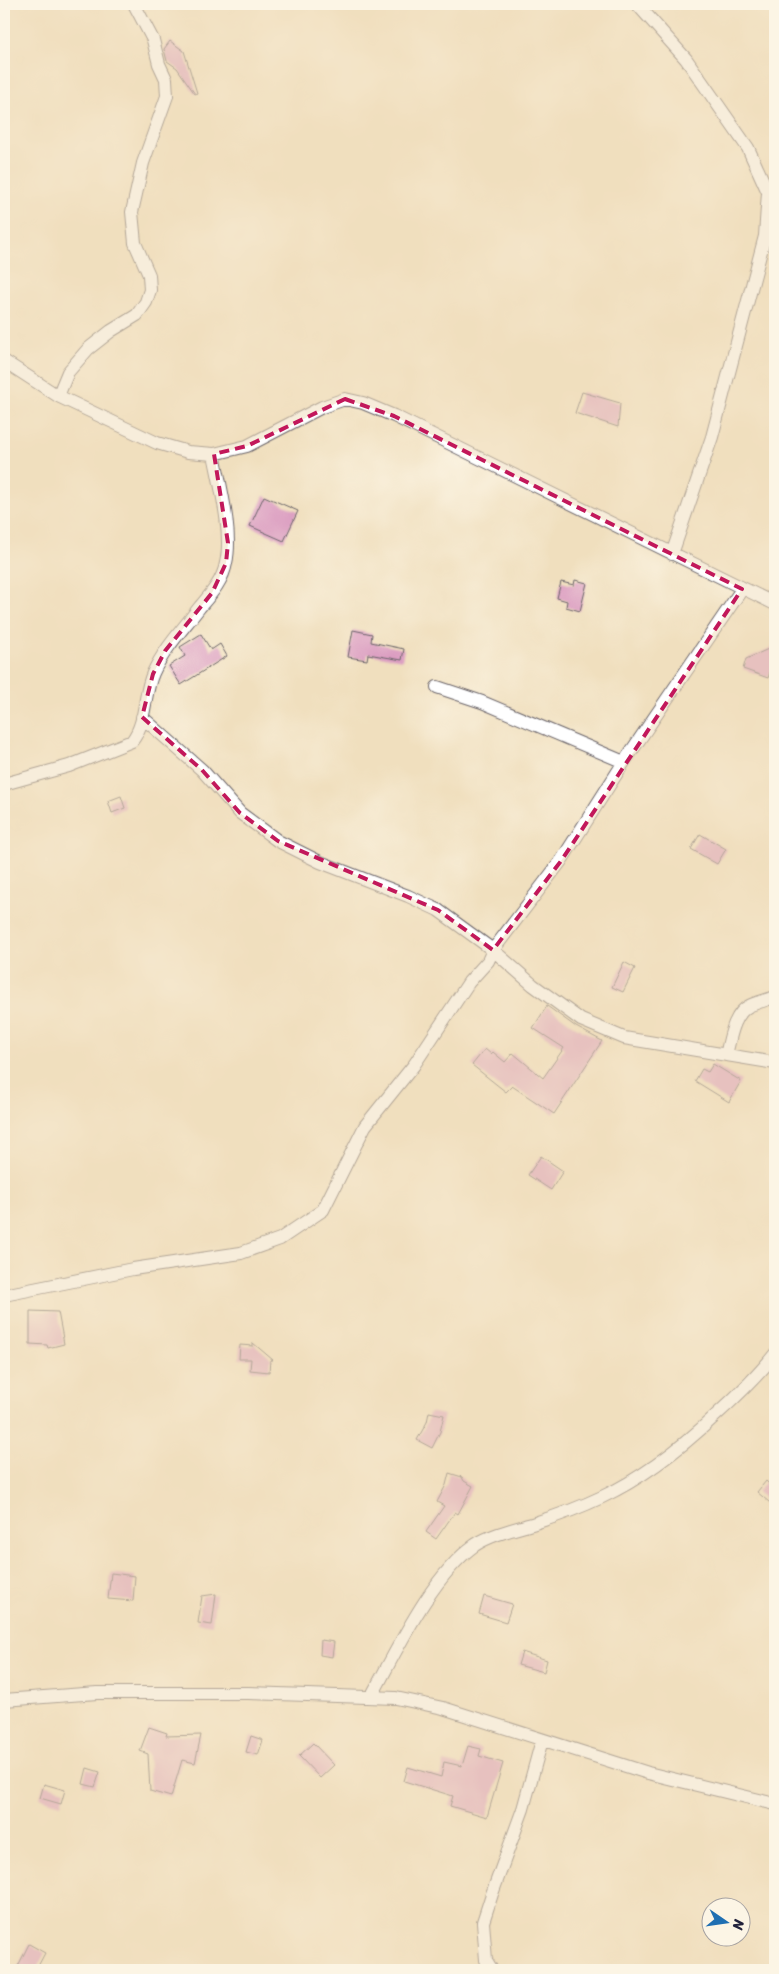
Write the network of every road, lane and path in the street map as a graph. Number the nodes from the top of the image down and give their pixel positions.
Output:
1 (134, 4) edge
2 (636, 4) edge
3 (4, 361) edge
4 (58, 396) junction
5 (214, 454) junction
6 (672, 554) junction
7 (742, 589) junction
8 (775, 604) edge
9 (437, 687) dead end
10 (142, 717) junction
11 (624, 762) junction
12 (4, 784) edge
13 (493, 950) junction
14 (775, 997) edge
15 (726, 1055) junction
16 (775, 1063) edge
17 (4, 1295) edge
18 (775, 1354) edge
19 (371, 1697) junction
20 (4, 1700) edge
21 (542, 1740) junction
22 (775, 1804) edge
23 (492, 1970) edge

1 - 4 street
2 - 6 street
3 - 4 street
4 - 5 street
5 - 6 street
5 - 10 street
6 - 7 street
7 - 8 street
7 - 11 street
9 - 11 street
10 - 12 street
10 - 13 street
11 - 13 street
13 - 15 street
13 - 17 street
14 - 15 street
15 - 16 street
18 - 19 street
19 - 20 street
19 - 21 street
21 - 22 street
21 - 23 street

